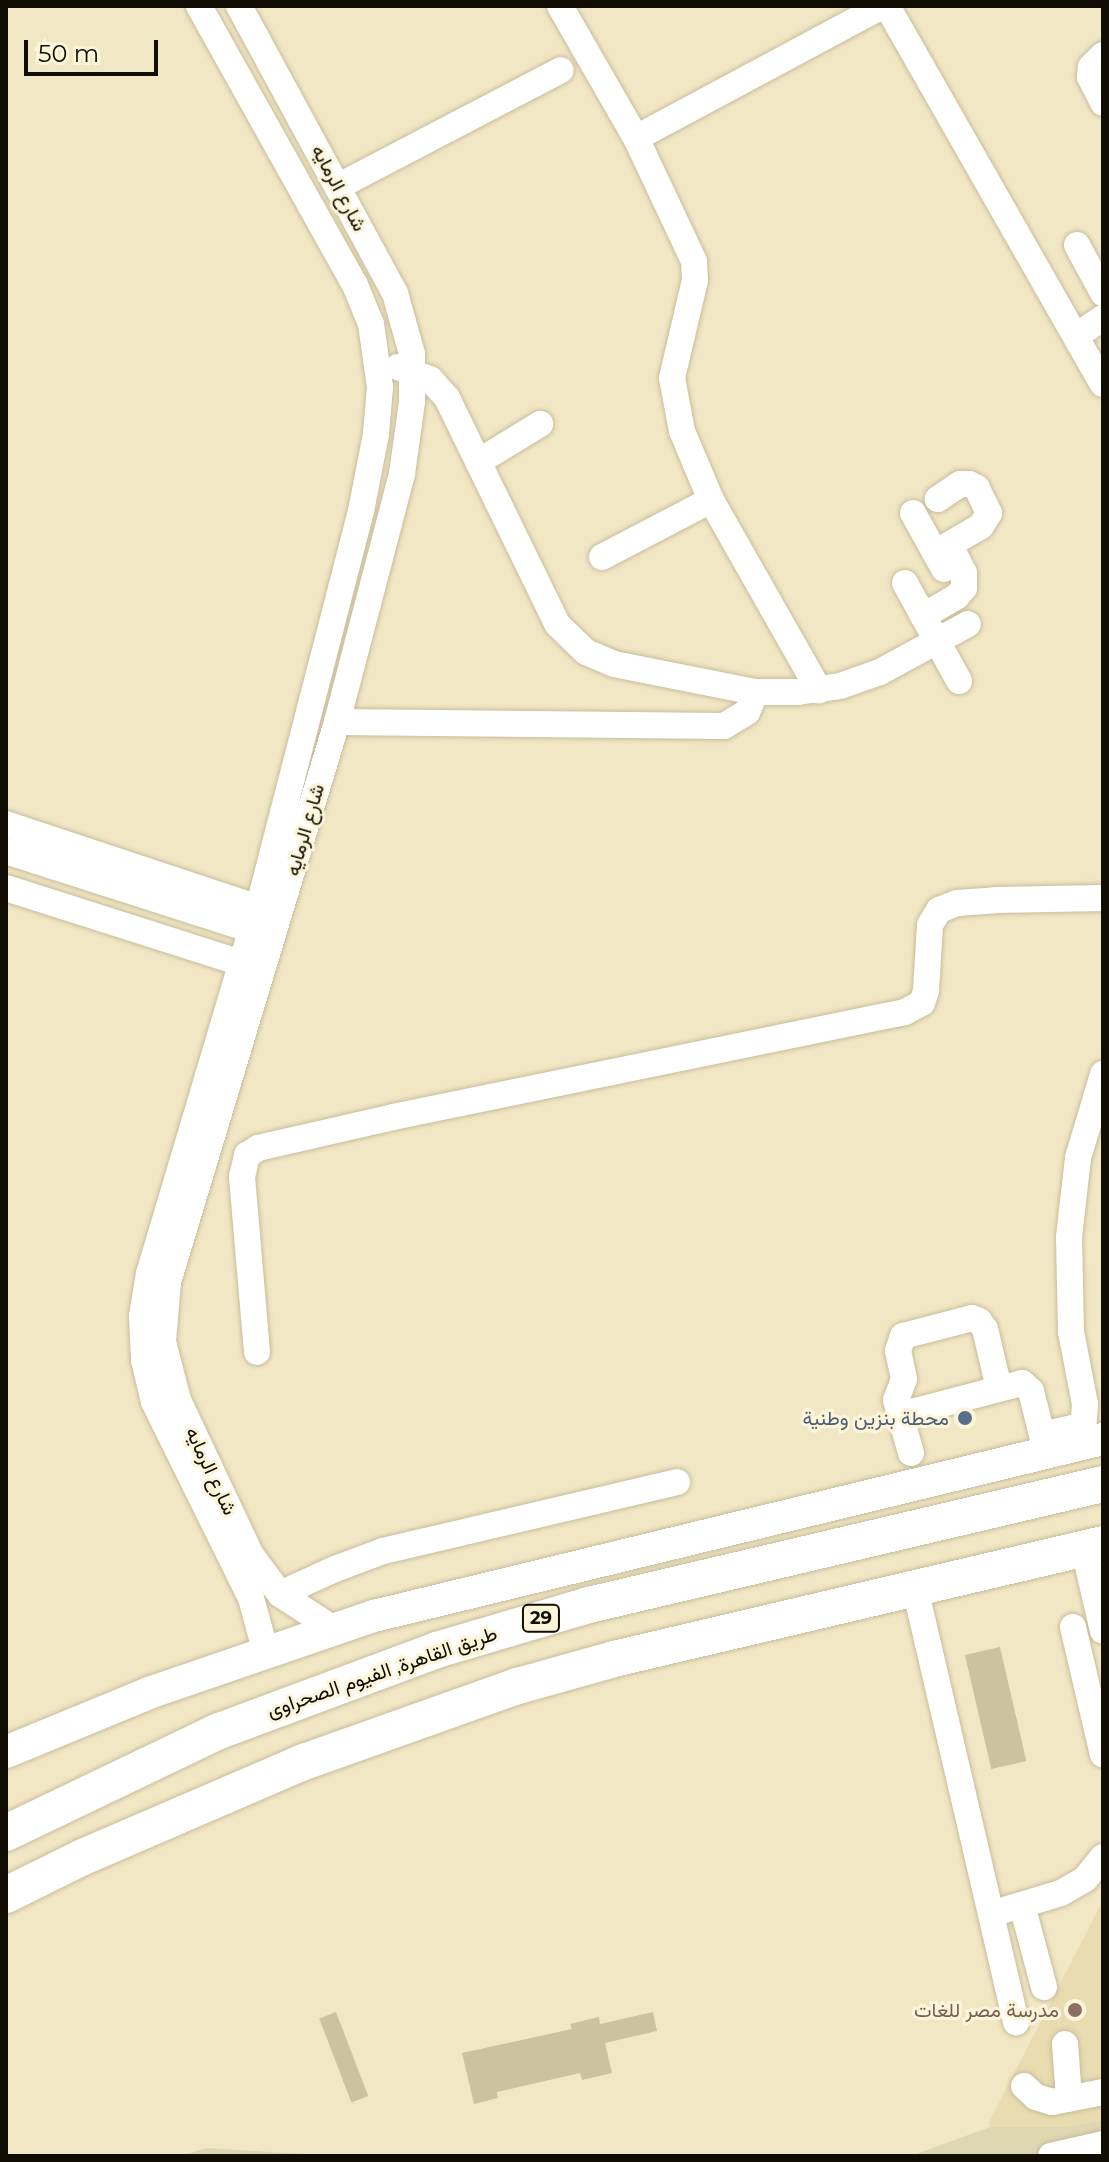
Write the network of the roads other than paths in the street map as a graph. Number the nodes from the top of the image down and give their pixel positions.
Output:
1 (199, 6) edge
2 (239, 6) edge
3 (885, 6) edge
4 (562, 7) edge
5 (1103, 55) edge
6 (561, 70) dead end
7 (1103, 103) edge
8 (636, 138) junction
9 (339, 186) junction
10 (1077, 245) dead end
11 (1103, 293) edge
12 (1103, 318) edge
13 (1076, 336) junction
14 (379, 366) junction
15 (413, 371) junction
16 (1103, 384) edge
17 (540, 424) dead end
18 (478, 462) junction
19 (938, 499) dead end
20 (711, 500) junction
21 (913, 513) dead end
22 (943, 556) junction
23 (602, 557) dead end
24 (905, 583) dead end
25 (923, 616) junction
26 (968, 624) dead end
27 (937, 641) junction
28 (959, 681) dead end
29 (819, 690) junction
30 (756, 692) junction
31 (337, 722) junction
32 (6, 824) edge
33 (6, 851) edge
34 (6, 888) edge
35 (1103, 898) edge
36 (266, 923) junction
37 (253, 966) junction
38 (1103, 1074) edge
39 (257, 1352) dead end
40 (1092, 1383) edge
41 (999, 1388) junction
42 (900, 1415) junction
43 (1089, 1436) edge
44 (911, 1453) dead end
45 (677, 1482) dead end
46 (1103, 1484) edge
47 (1094, 1547) edge
48 (915, 1588) junction
49 (280, 1594) junction
50 (1073, 1627) dead end
51 (335, 1630) junction
52 (1103, 1631) edge
53 (266, 1653) junction
54 (6, 1752) edge
55 (1103, 1755) edge
56 (6, 1833) edge
57 (1103, 1857) edge
58 (6, 1895) edge
59 (1022, 1905) junction
60 (991, 1914) junction
61 (1044, 1987) dead end
62 (1016, 2022) dead end
63 (1065, 2044) dead end
64 (1024, 2086) dead end
65 (1103, 2092) edge
66 (1069, 2099) junction
67 (1103, 2144) edge
68 (1051, 2156) edge

1 - 14 street, شارع الرمايه
2 - 9 street, شارع الرمايه
3 - 8 street
3 - 13 street
4 - 8 street
5 - 7 street
6 - 9 street
8 - 20 street
9 - 15 street, شارع الرمايه
10 - 11 street
12 - 13 street
13 - 16 street
14 - 15 street
14 - 36 street, شارع الرمايه
15 - 18 street
15 - 31 street, شارع الرمايه
17 - 18 street
18 - 30 street
19 - 22 street
20 - 23 street
20 - 29 street
21 - 22 street
22 - 25 street
24 - 25 street
25 - 27 street
26 - 27 street
27 - 28 street
27 - 29 street
29 - 30 street
30 - 31 street
31 - 36 street, شارع الرمايه
32 - 36 street
33 - 36 street
34 - 37 street
35 - 39 street
36 - 37 street, شارع الرمايه
37 - 49 street, شارع الرمايه
37 - 53 street, شارع الرمايه
38 - 40 street
40 - 43 street
41 - 42 street
41 - 42 street
41 - 43 street
42 - 44 street
43 - 51 main road
45 - 49 street
46 - 56 highway, طريق القاهرة, الفيوم الصحراوى / 29
47 - 48 highway
47 - 52 street
48 - 58 highway
48 - 60 street
49 - 51 street, شارع الرمايه
50 - 55 street
51 - 53 main road
53 - 54 main road
57 - 59 street
59 - 60 street
59 - 61 street
60 - 62 street
63 - 66 street
64 - 66 street
65 - 66 street
67 - 68 street

